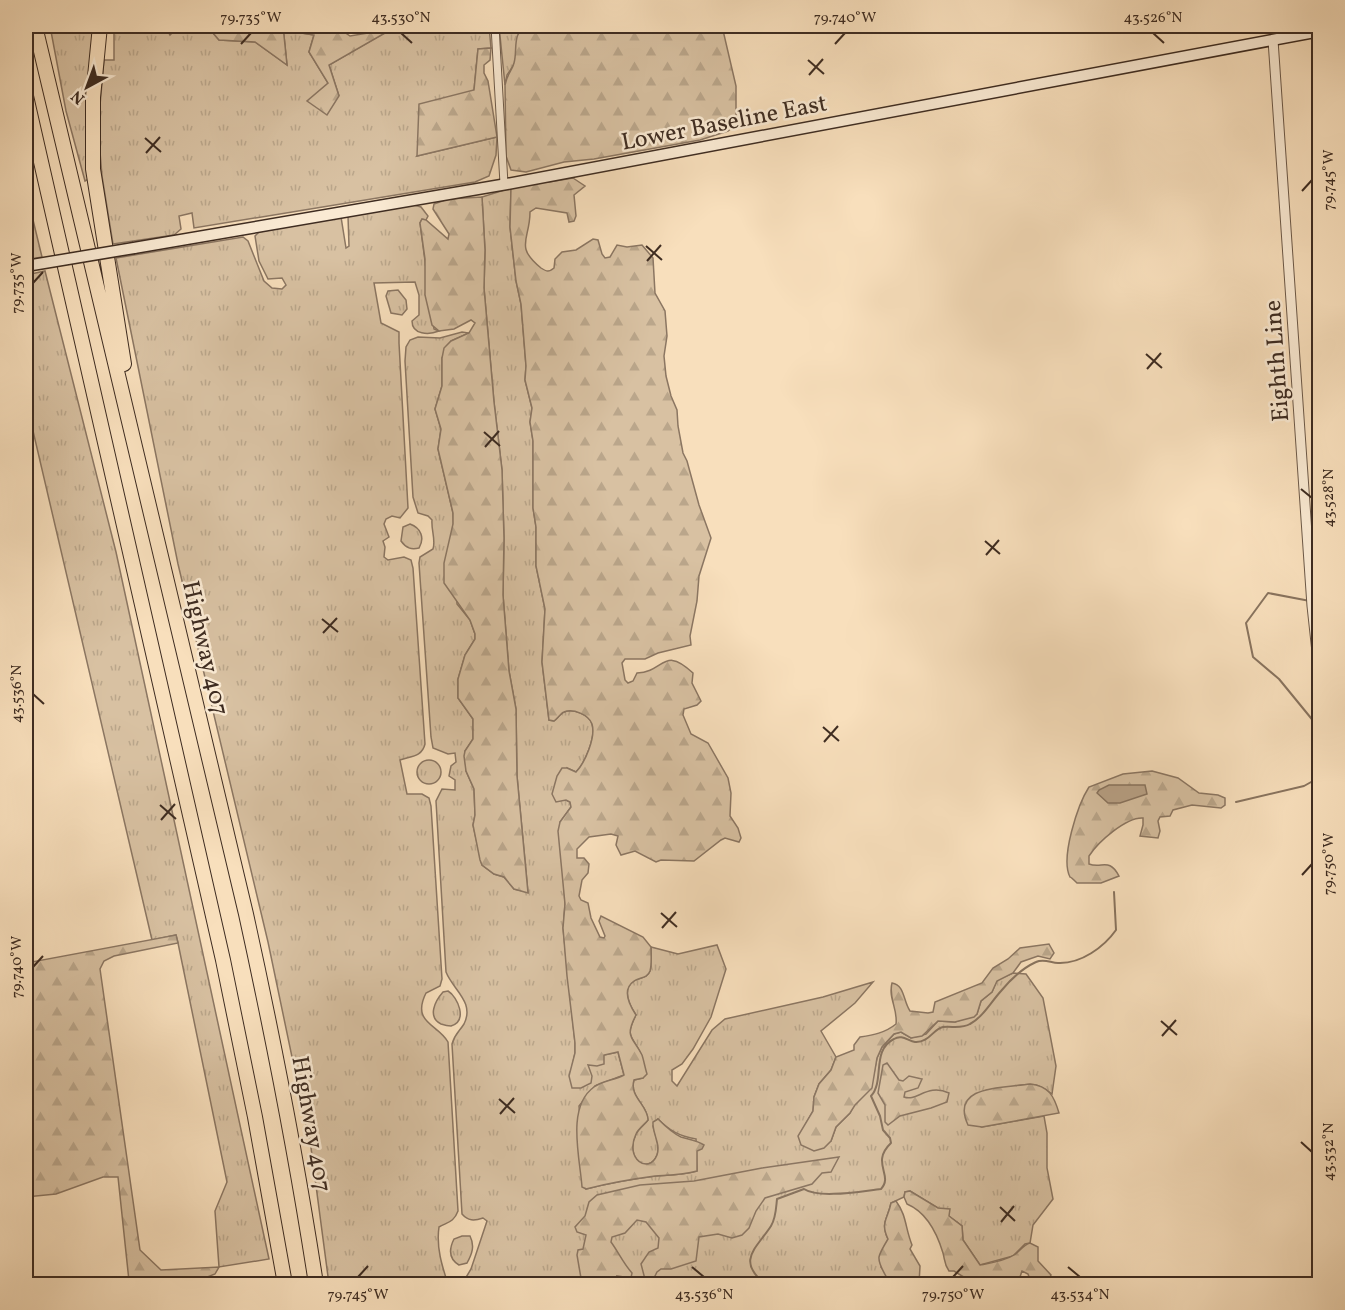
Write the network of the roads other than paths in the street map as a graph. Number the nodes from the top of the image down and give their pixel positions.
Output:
1 (35, 26) edge
2 (100, 26) edge
3 (495, 26) edge
4 (1320, 31) edge
5 (1273, 40) junction
6 (26, 96) edge
7 (26, 135) edge
8 (504, 184) junction
9 (26, 266) edge
10 (66, 277) junction
11 (123, 390) junction
12 (1320, 680) edge
13 (285, 1284) edge
14 (316, 1284) edge

1 - 11 highway, Highway 407
2 - 11 highway
3 - 8 street
4 - 5 main road, Lower Baseline East
5 - 8 main road, Lower Baseline East
5 - 12 street, Eighth Line
6 - 10 highway
7 - 10 highway
8 - 9 main road, Lower Baseline East, bridge
10 - 13 highway
11 - 14 highway, Highway 407

